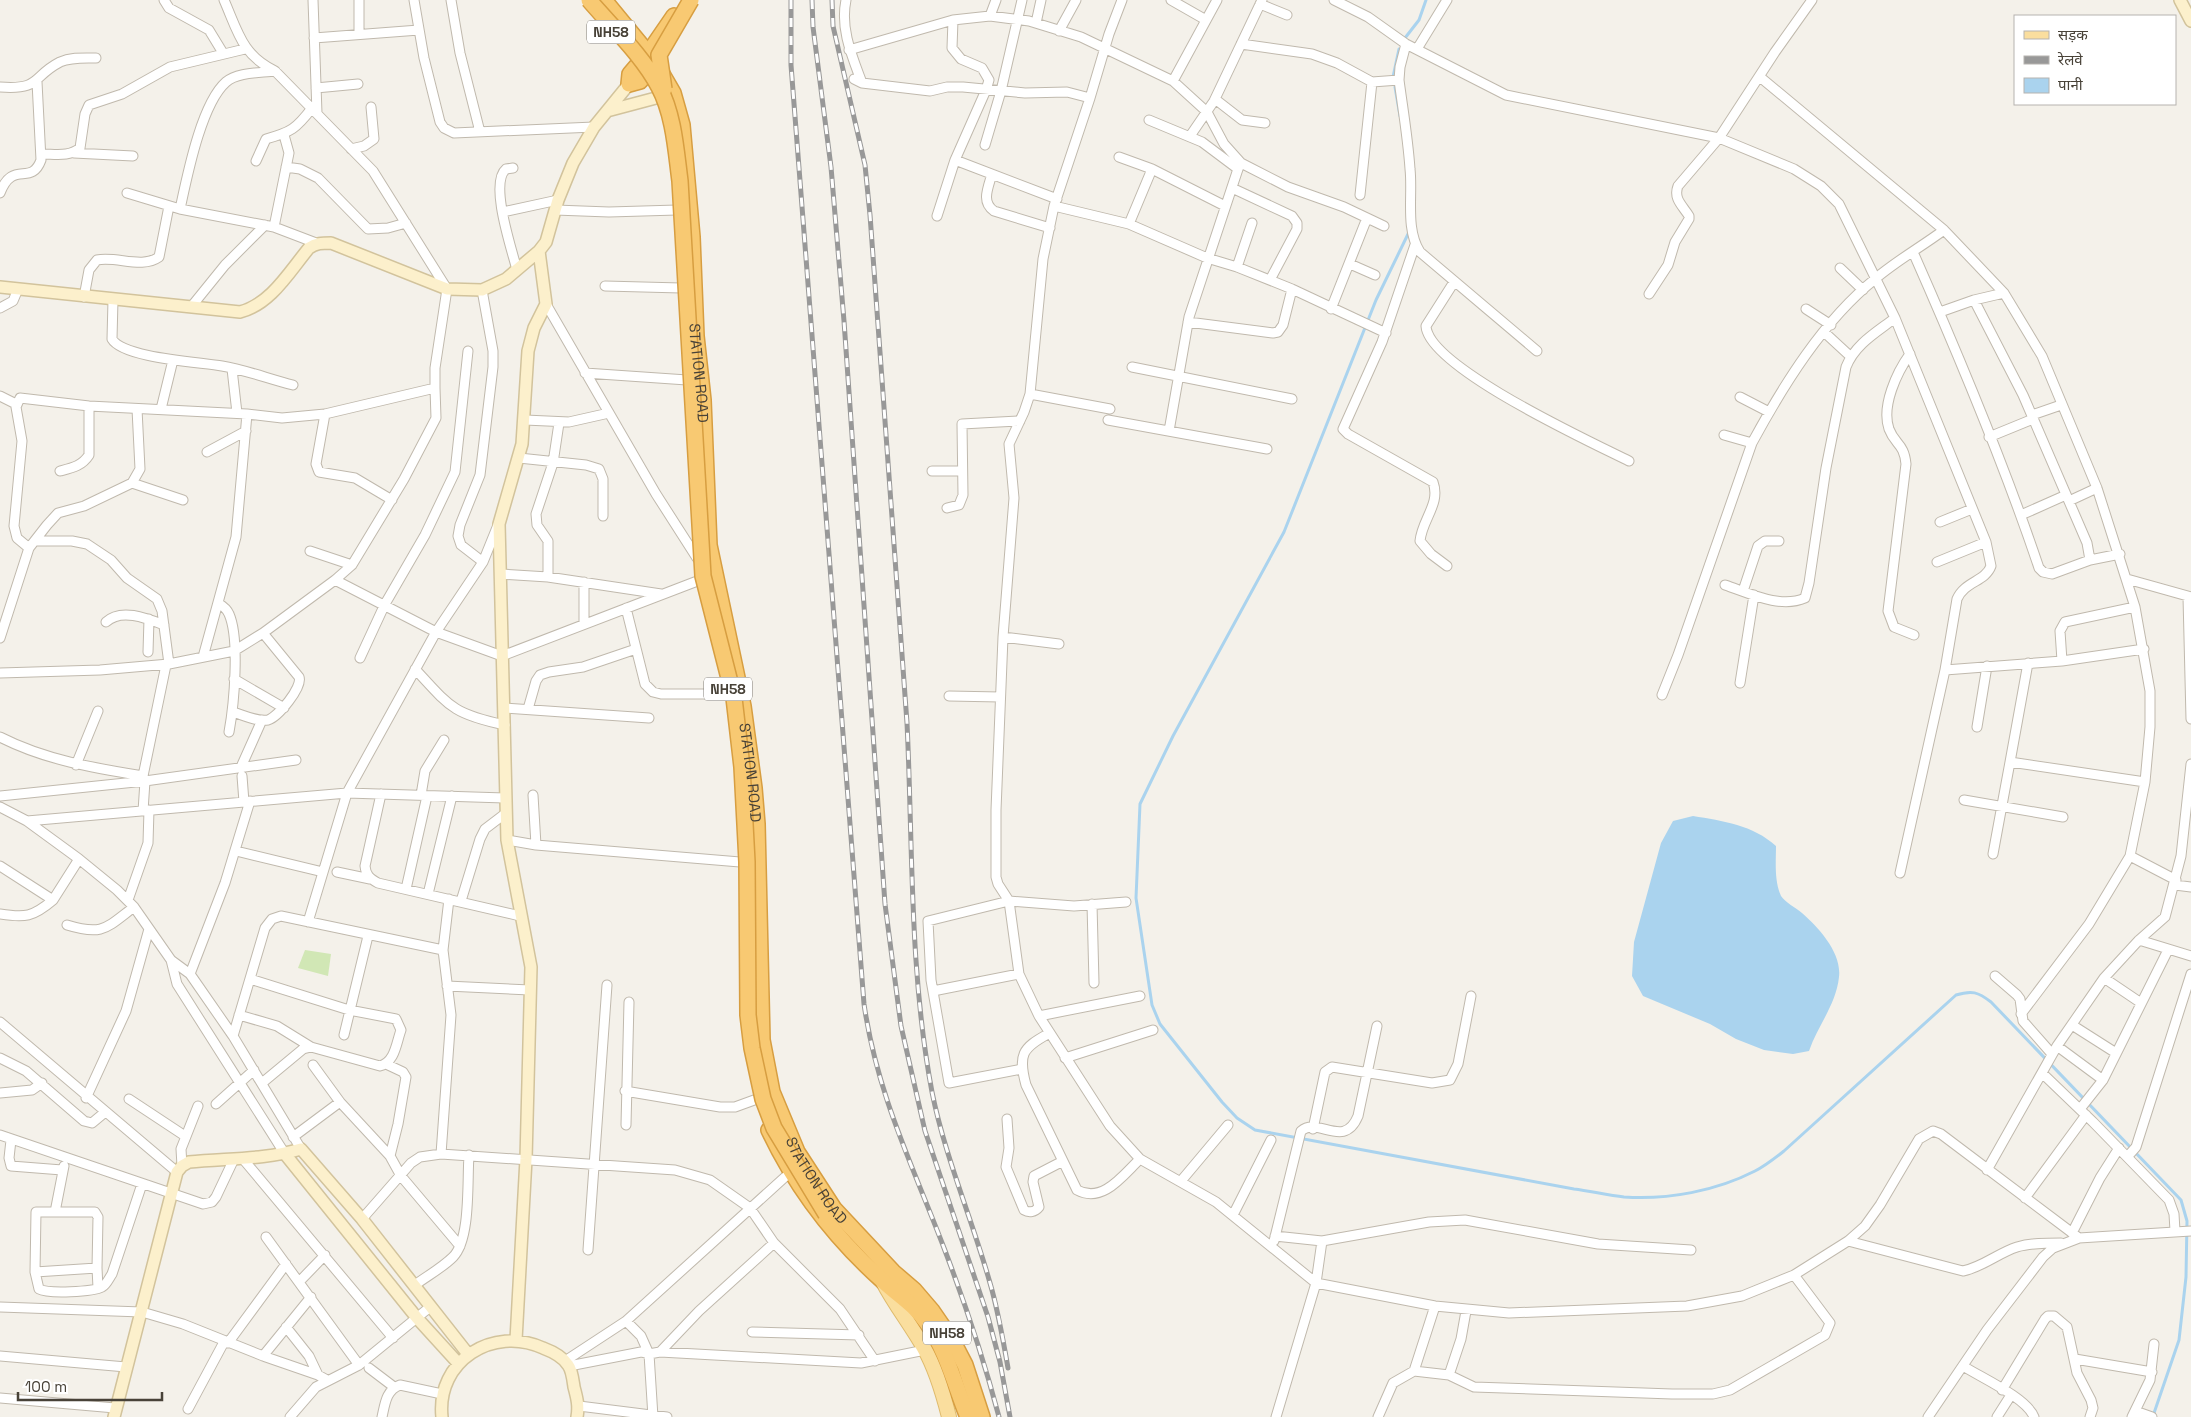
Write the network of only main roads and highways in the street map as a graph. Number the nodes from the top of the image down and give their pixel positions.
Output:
1 (584, 0) edge
2 (589, 0) edge
3 (596, 0) edge
4 (604, 0) edge
5 (684, 0) edge
6 (691, 0) edge
7 (698, 0) edge
8 (651, 57) junction
9 (642, 69) junction
10 (662, 77) junction
11 (628, 84) road end
12 (829, 1213) junction
13 (841, 1227) junction
14 (888, 1277) junction
15 (976, 1414) edge
16 (949, 1417) edge

1 - 9 highway, NH58
2 - 12 highway, bridge
3 - 10 highway
4 - 8 highway, NH58
5 - 8 highway
6 - 10 highway, bridge
7 - 8 highway
8 - 9 highway
8 - 13 highway, STATION ROAD / NH58
9 - 11 highway
9 - 13 highway, STATION ROAD / NH58
10 - 12 highway, bridge
12 - 13 highway
13 - 14 highway, STATION ROAD / NH58
14 - 15 highway, STATION ROAD / NH58
14 - 16 main road, STATION ROAD

